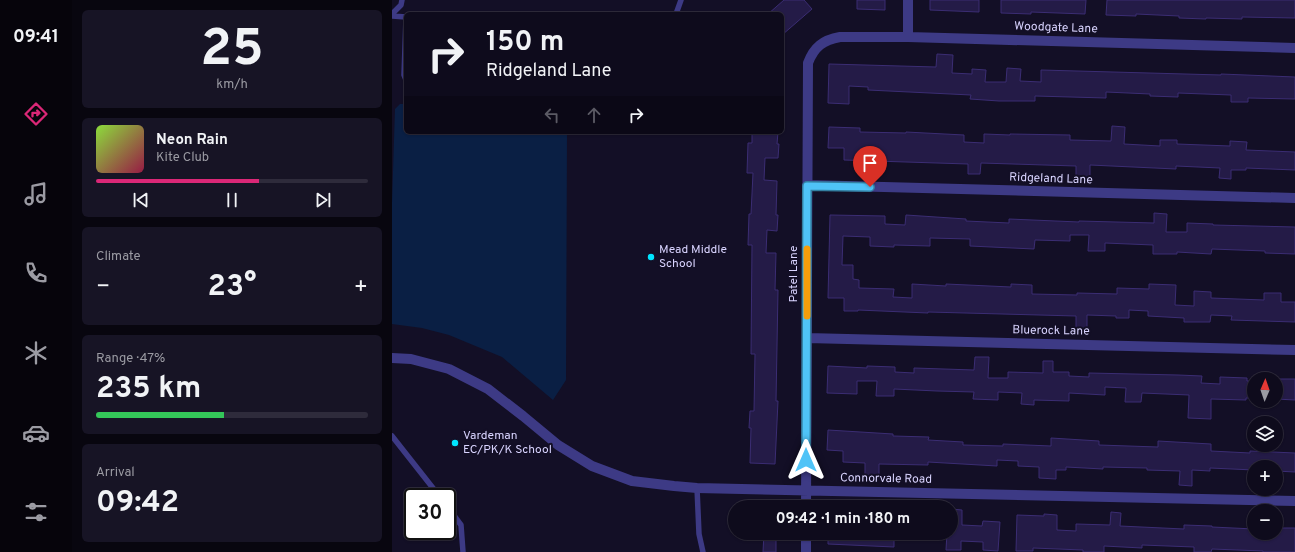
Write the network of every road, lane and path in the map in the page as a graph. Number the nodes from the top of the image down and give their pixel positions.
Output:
1 (402, 0) edge
2 (681, 0) edge
3 (908, 0) edge
4 (677, 12) edge
5 (392, 15) edge
6 (404, 17) edge
7 (908, 37) junction
8 (819, 45) joint
9 (1295, 48) edge
10 (807, 186) junction
11 (1295, 198) edge
12 (807, 338) junction
13 (1295, 350) edge
14 (392, 358) edge
15 (392, 436) edge
16 (433, 488) edge
17 (697, 488) junction
18 (806, 490) junction
19 (806, 500) edge
20 (1295, 501) edge
21 (456, 518) edge
22 (806, 540) edge
23 (462, 552) edge
24 (703, 552) edge
25 (806, 552) edge

1 - 5 lane
2 - 4 lane
3 - 7 street
5 - 6 lane
7 - 8 street, Woodgate Lane
7 - 9 street, Woodgate Lane
8 - 10 street, Patel Lane
10 - 11 street, Ridgeland Lane
10 - 12 street, Patel Lane
12 - 13 street, Bluerock Lane
12 - 18 street, Patel Lane
14 - 17 street, Connorvale Road
15 - 16 lane
17 - 18 street, Connorvale Road
17 - 24 lane
18 - 19 street, Patel Lane
18 - 20 street, Connorvale Road
21 - 23 lane
22 - 25 street

